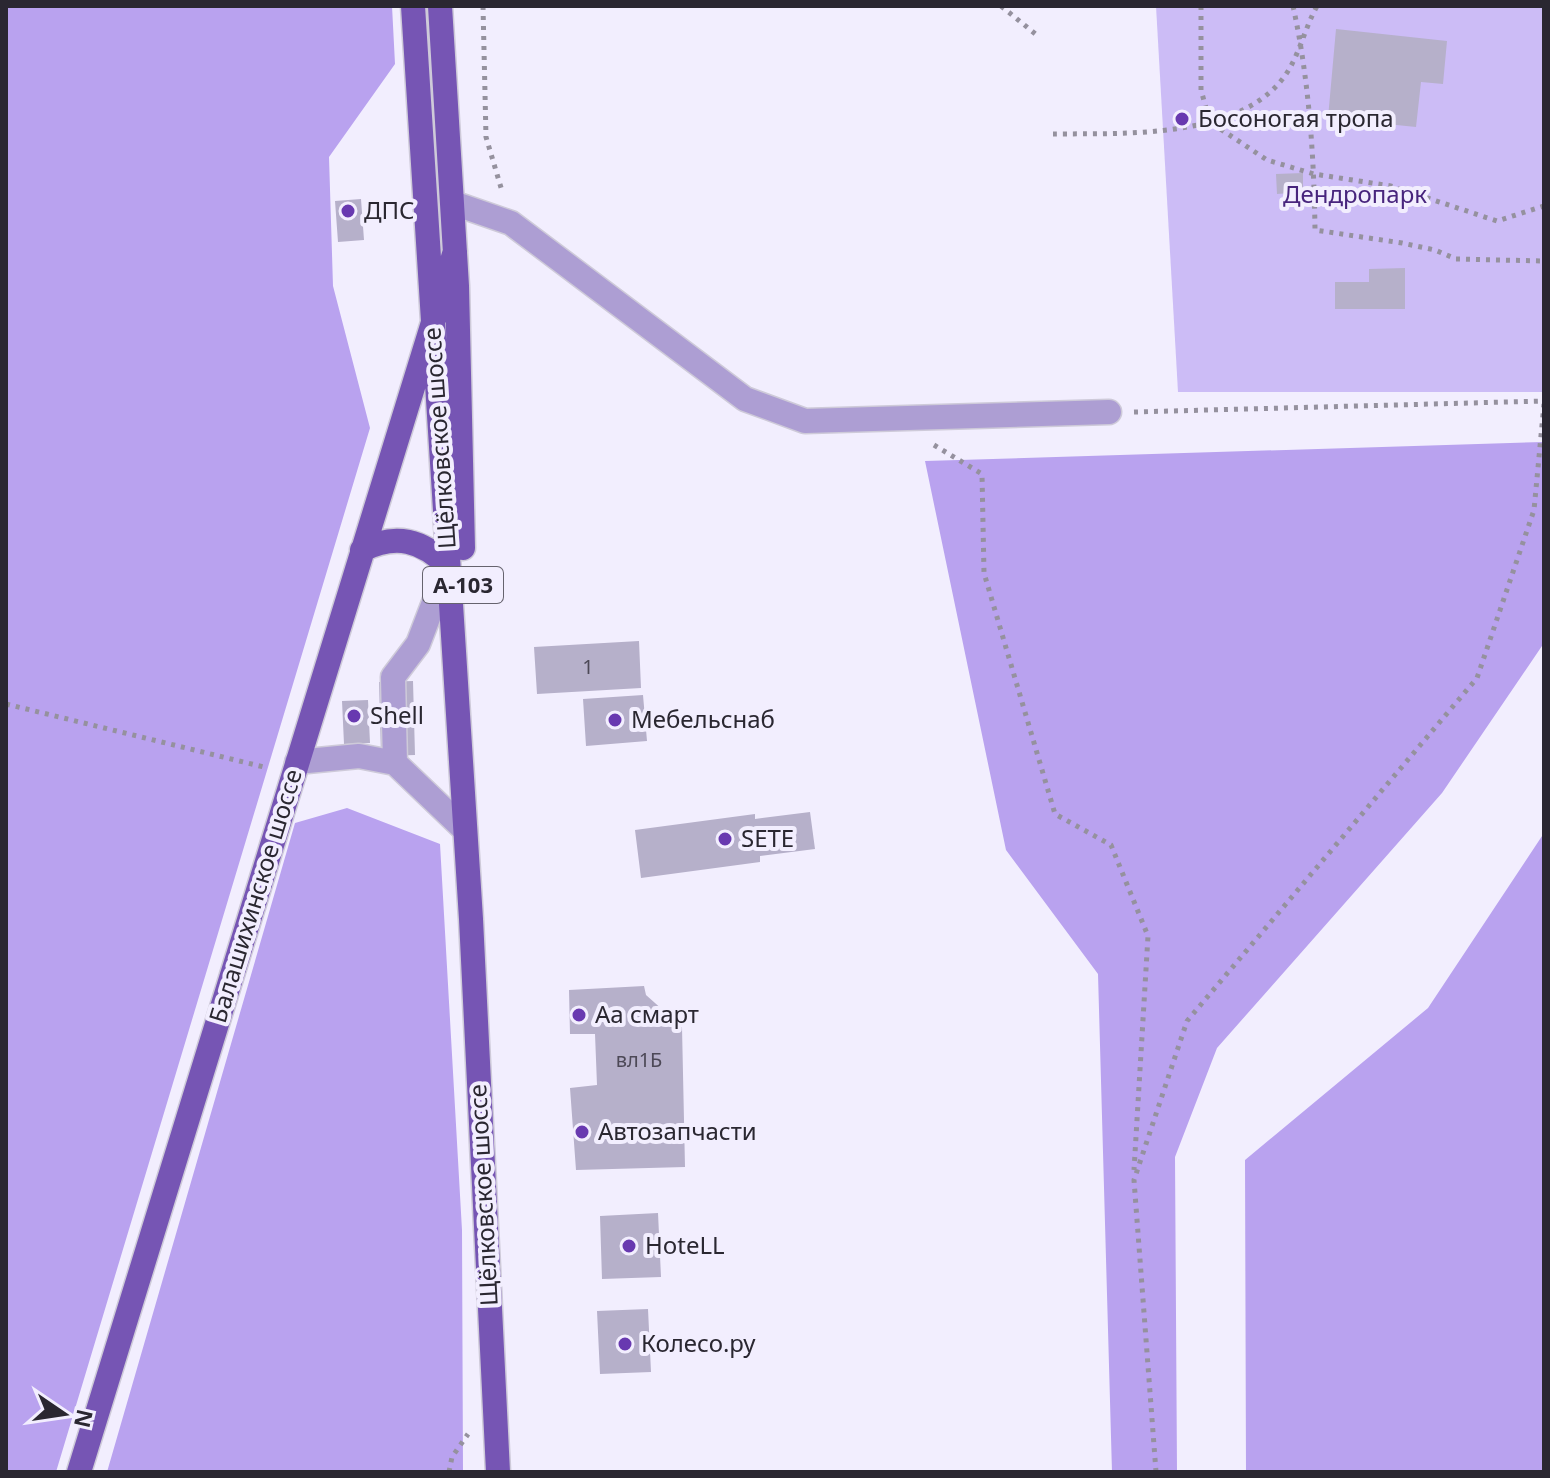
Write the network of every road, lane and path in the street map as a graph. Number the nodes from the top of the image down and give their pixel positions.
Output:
1 (413, 6) edge
2 (440, 6) edge
3 (483, 6) edge
4 (1001, 6) edge
5 (1201, 6) edge
6 (1293, 6) edge
7 (1317, 6) edge
8 (1038, 36) dead end
9 (1300, 38) junction
10 (1210, 122) junction
11 (1053, 134) dead end
12 (1314, 174) junction
13 (453, 203) junction
14 (1544, 206) edge
15 (511, 223) junction
16 (455, 251) junction
17 (1544, 261) edge
18 (433, 320) junction
19 (1544, 402) edge
20 (1109, 412) joint
21 (931, 443) dead end
22 (362, 550) junction
23 (448, 566) junction
24 (6, 704) edge
25 (297, 762) junction
26 (395, 763) junction
27 (268, 768) dead end
28 (465, 830) junction
29 (471, 919) junction
30 (1134, 1180) junction
31 (474, 1427) dead end
32 (79, 1472) edge
33 (449, 1472) edge
34 (498, 1472) edge
35 (1156, 1472) edge

1 - 18 main road, Щёлковское шоссе / А-103
2 - 13 main road, Щёлковское шоссе / А-103
3 - 15 path
4 - 8 path
5 - 10 path
6 - 9 path
7 - 9 path
9 - 10 path
9 - 12 path
10 - 11 path
10 - 12 path
12 - 14 path
12 - 17 path
13 - 15 lane
13 - 16 main road, Щёлковское шоссе / А-103
15 - 20 lane
16 - 18 main road, Балашихинское шоссе
16 - 29 main road, Щёлковское шоссе / А-103
18 - 22 main road, Балашихинское шоссе
18 - 23 main road, Щёлковское шоссе / А-103
19 - 20 path
19 - 30 path
21 - 30 path
22 - 23 main road
22 - 25 main road, Балашихинское шоссе
23 - 26 lane
23 - 28 main road, Щёлковское шоссе / А-103
24 - 27 path
25 - 26 lane
25 - 32 main road, Балашихинское шоссе
26 - 28 lane
28 - 29 main road, Щёлковское шоссе / А-103
29 - 34 main road, Щёлковское шоссе / А-103
30 - 35 path
31 - 33 path

